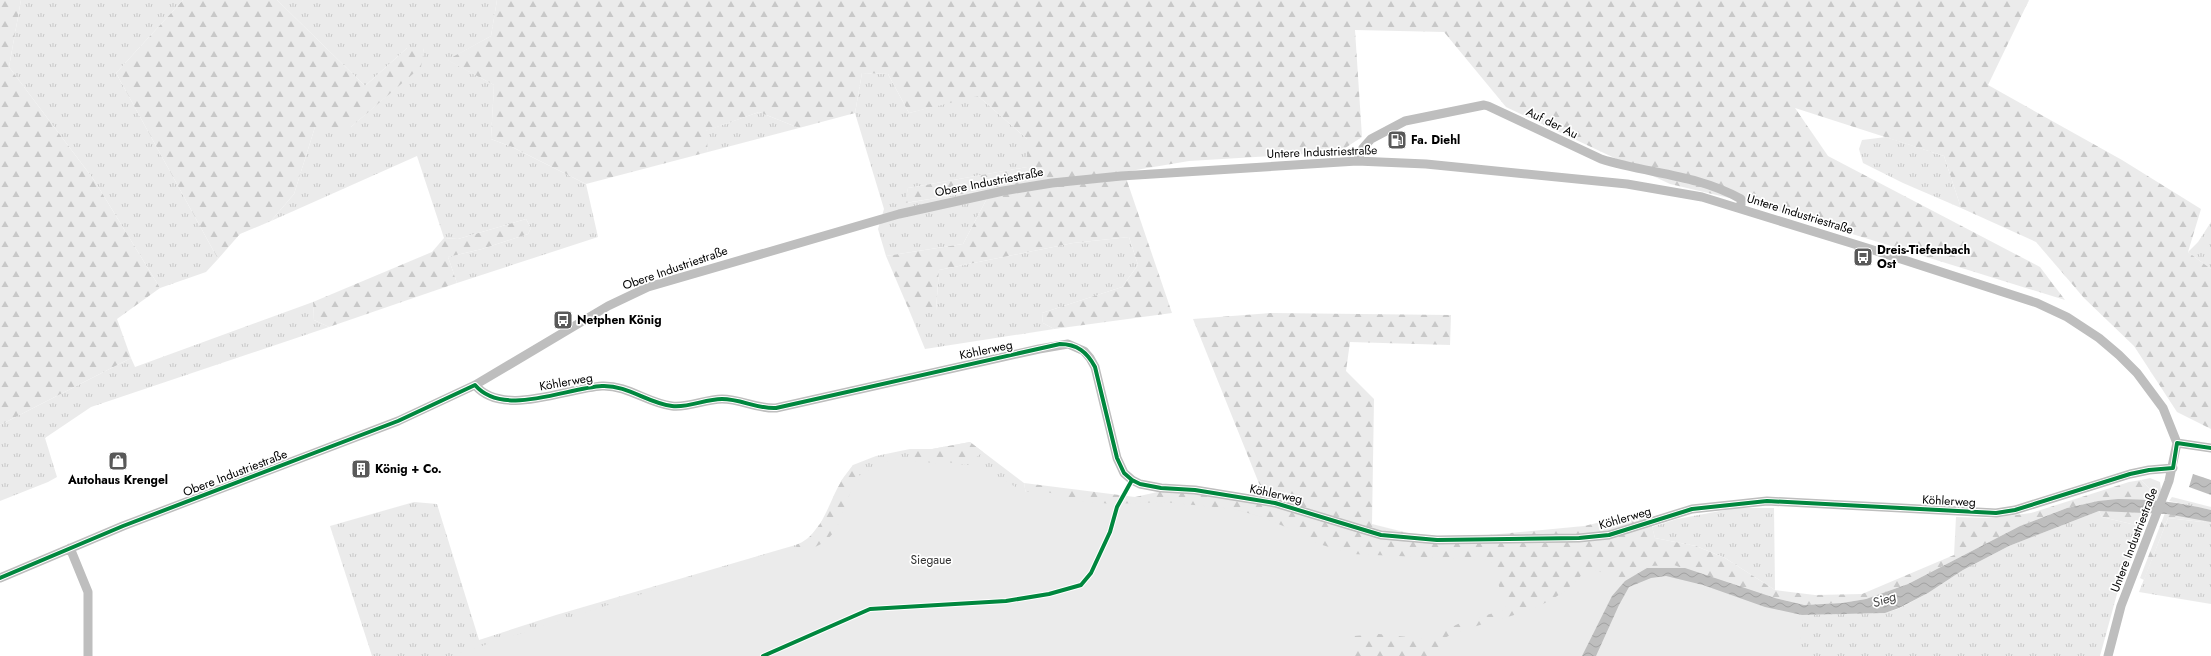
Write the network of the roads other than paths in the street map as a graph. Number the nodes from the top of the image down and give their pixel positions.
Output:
1 (1358, 161) junction
2 (1121, 176) joint
3 (1741, 208) junction
4 (475, 385) junction
5 (2177, 443) junction
6 (2211, 448) edge
7 (2173, 468) junction
8 (70, 548) junction
9 (0, 578) edge
10 (88, 656) edge
11 (2108, 656) edge

1 - 2 street, Untere Industriestraße
1 - 3 street, Untere Industriestraße
1 - 3 street, Auf der Au
2 - 4 street, Obere Industriestraße
3 - 5 street, Untere Industriestraße
4 - 7 street, Köhlerweg
4 - 8 street, Obere Industriestraße
5 - 6 street
5 - 7 street, Untere Industriestraße
7 - 11 street, Untere Industriestraße
8 - 9 street, Obere Industriestraße
8 - 10 street

